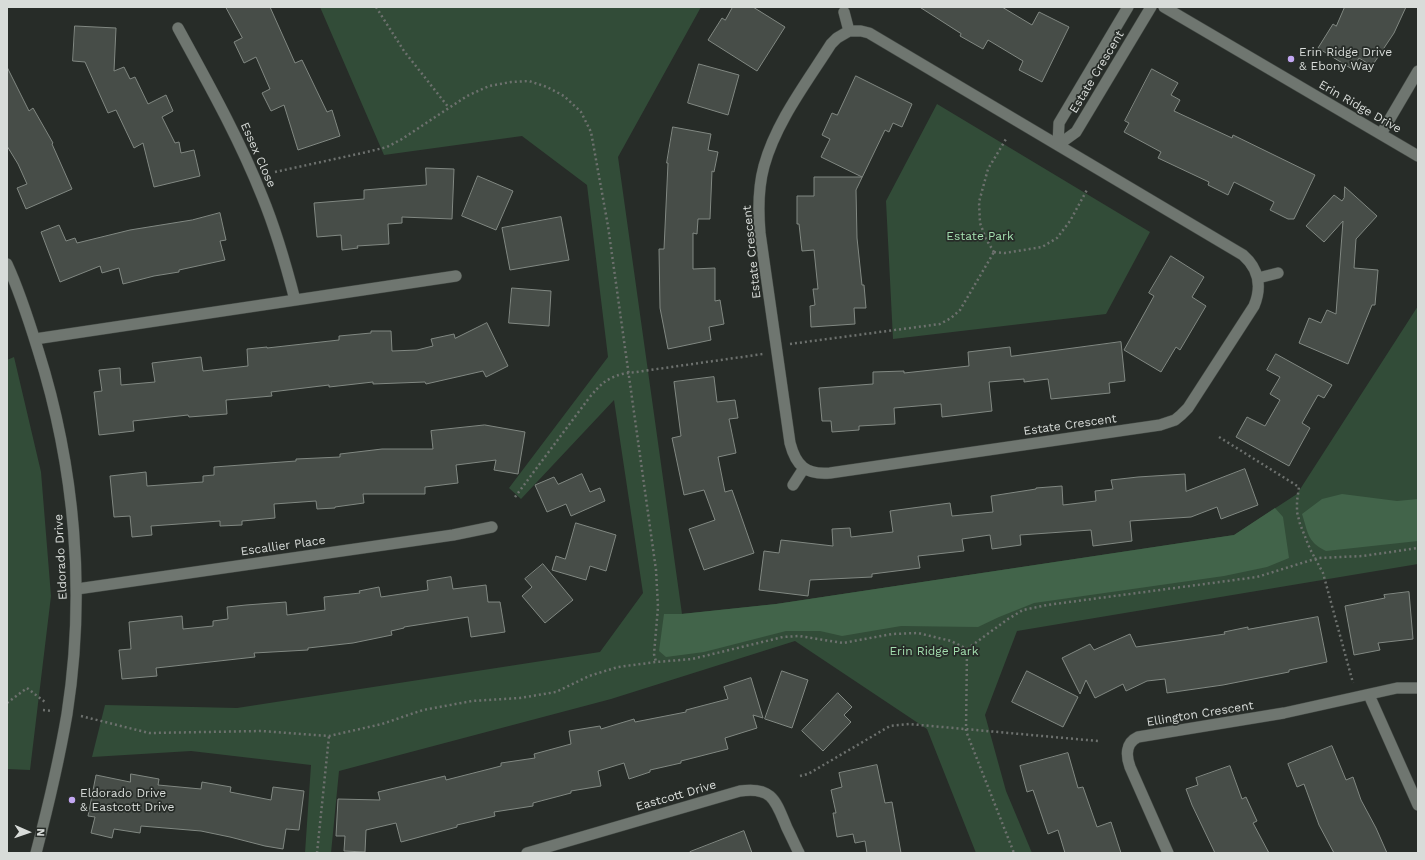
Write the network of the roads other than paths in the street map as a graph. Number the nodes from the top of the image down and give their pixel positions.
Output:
1 (1128, 7) edge
2 (1151, 7) edge
3 (1164, 7) edge
4 (844, 12) dead end
5 (178, 28) dead end
6 (849, 31) junction
7 (1418, 71) edge
8 (1381, 134) junction
9 (1058, 145) junction
10 (1418, 156) edge
11 (7, 264) edge
12 (1278, 273) dead end
13 (456, 276) dead end
14 (1258, 278) junction
15 (295, 300) junction
16 (35, 339) junction
17 (804, 468) junction
18 (793, 485) dead end
19 (492, 527) dead end
20 (76, 589) junction
21 (1418, 688) edge
22 (1368, 695) junction
23 (1418, 805) edge
24 (541, 851) edge
25 (36, 853) edge
26 (527, 853) edge
27 (799, 853) edge
28 (1168, 853) edge

1 - 9 street, Estate Crescent
2 - 9 street, Estate Crescent
3 - 8 street, Erin Ridge Drive
4 - 6 street
5 - 15 street, Essex Close
6 - 9 street, Estate Crescent
6 - 17 street, Estate Crescent
7 - 8 street
8 - 10 street, Erin Ridge Drive
9 - 14 street, Estate Crescent
11 - 16 street, Eldorado Drive
12 - 14 street
13 - 15 street
14 - 17 street, Estate Crescent
15 - 16 street
16 - 20 street, Eldorado Drive
17 - 18 street
19 - 20 street, Escallier Place
20 - 25 street, Eldorado Drive
21 - 22 street, Ellington Crescent
22 - 23 street
22 - 28 street, Ellington Crescent
24 - 26 street, Eastcott Drive
24 - 27 street, Eastcott Drive

